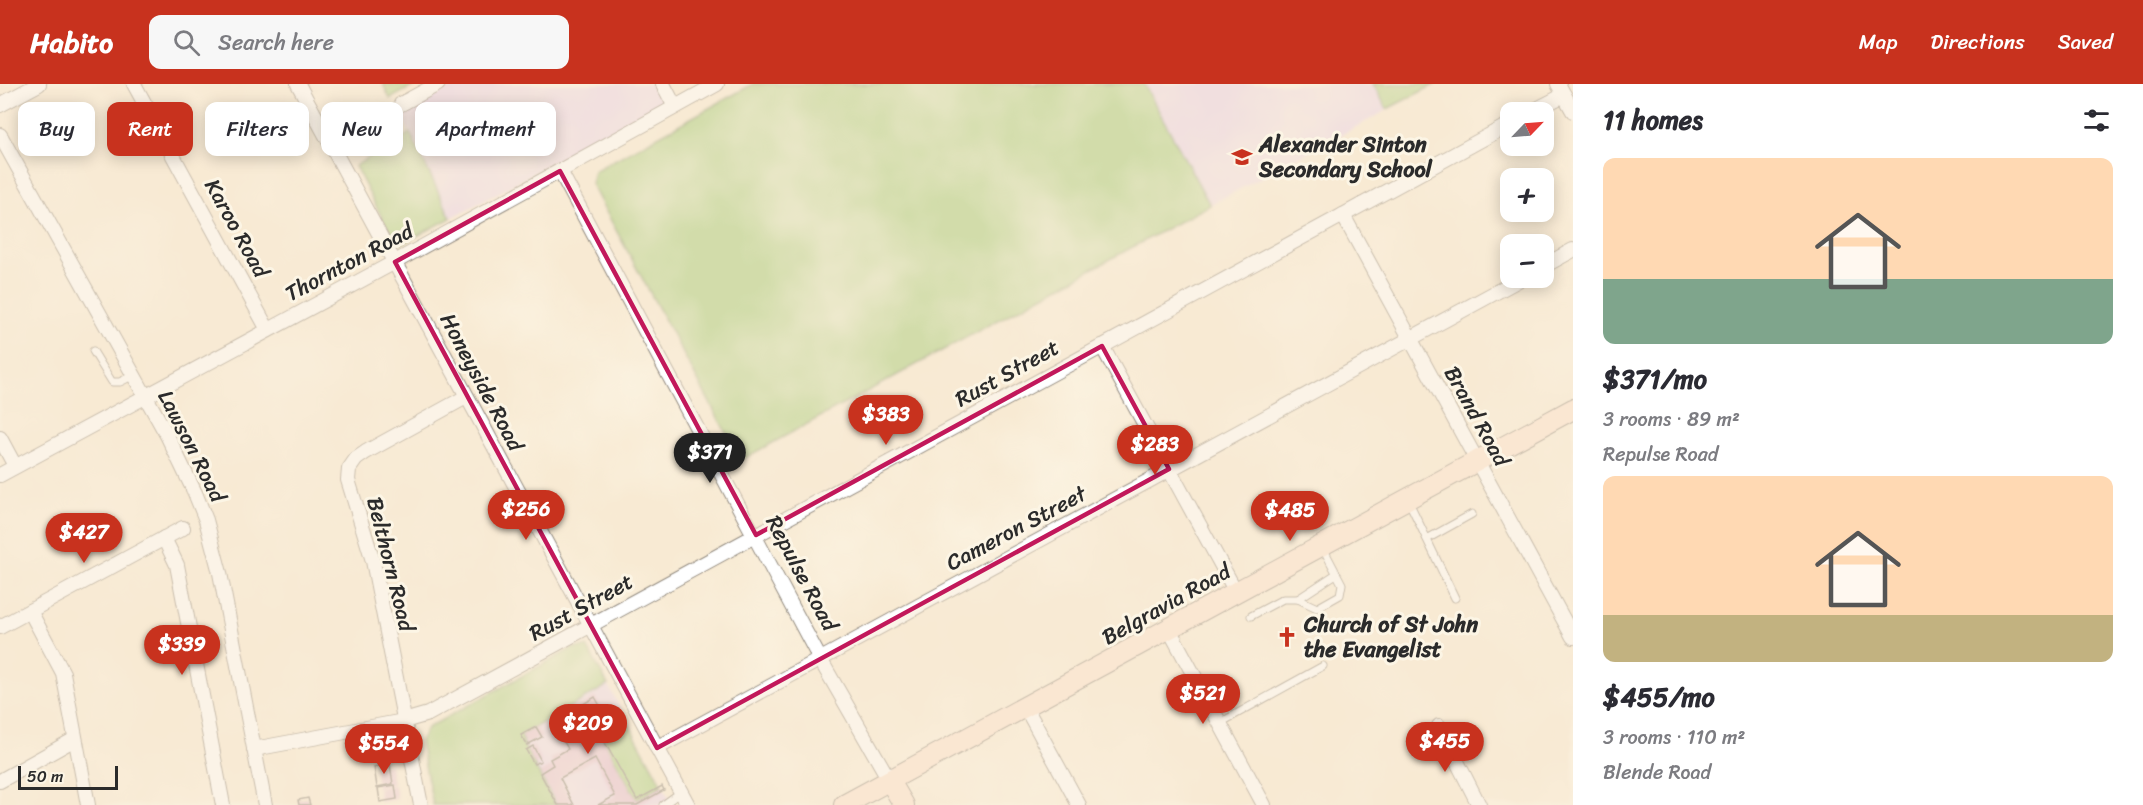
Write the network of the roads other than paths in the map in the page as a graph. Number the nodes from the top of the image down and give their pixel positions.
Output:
1 (39, 84) edge
2 (134, 84) edge
3 (298, 84) edge
4 (438, 84) edge
5 (663, 84) edge
6 (717, 84) edge
7 (1561, 89) edge
8 (403, 102) edge
9 (1544, 102) edge
10 (0, 105) edge
11 (675, 107) junction
12 (1573, 111) edge
13 (1500, 129) edge
14 (0, 135) edge
15 (560, 171) junction
16 (1343, 215) junction
17 (1573, 250) edge
18 (1554, 260) edge
19 (395, 262) junction
20 (1504, 288) edge
21 (268, 330) junction
22 (1410, 339) junction
23 (1102, 346) junction
24 (93, 351) dead end
25 (132, 375) junction
26 (466, 397) junction
27 (144, 398) junction
28 (1573, 409) edge
29 (0, 438) edge
30 (1478, 461) junction
31 (15, 466) junction
32 (1169, 469) junction
33 (0, 475) edge
34 (1407, 499) junction
35 (1472, 514) dead end
36 (183, 528) dead end
37 (756, 535) junction
38 (164, 538) junction
39 (1427, 539) junction
40 (1322, 546) junction
41 (1335, 574) junction
42 (1236, 592) junction
43 (1455, 597) dead end
44 (1298, 599) junction
45 (30, 611) junction
46 (1251, 616) dead end
47 (591, 626) junction
48 (0, 627) edge
49 (1169, 629) junction
50 (1573, 637) edge
51 (820, 659) junction
52 (1323, 666) dead end
53 (1026, 708) junction
54 (404, 720) junction
55 (1220, 723) junction
56 (1439, 726) dead end
57 (75, 739) junction
58 (657, 748) junction
59 (254, 749) junction
60 (0, 781) edge
61 (890, 781) junction
62 (681, 792) junction
63 (88, 805) edge
64 (223, 805) edge
65 (265, 805) edge
66 (421, 805) edge
67 (663, 805) edge
68 (688, 805) edge
69 (844, 805) edge
70 (904, 805) edge
71 (1079, 805) edge
72 (1264, 805) edge
73 (1479, 805) edge

1 - 10 street
2 - 21 street, Karoo Road
3 - 19 street, Honeyside Road
4 - 8 street
5 - 11 street
6 - 11 street, Thornton Road
7 - 9 street
7 - 12 street
11 - 15 street, Thornton Road
13 - 16 street, Rust Street
14 - 25 street, Lawson Road
15 - 19 street, Thornton Road
15 - 37 street, Repulse Road
16 - 22 street, Brand Road
16 - 23 street, Rust Street
17 - 18 street
19 - 21 street, Thornton Road
19 - 26 street, Honeyside Road
20 - 22 street, Cameron Street
21 - 27 street, Thornton Road
22 - 30 street, Brand Road
22 - 32 street, Cameron Street
23 - 32 street
23 - 37 street, Rust Street
24 - 25 lane
25 - 27 street, Lawson Road
26 - 47 street, Honeyside Road
26 - 54 street, Belthorn Road
27 - 31 street, Thornton Road
27 - 59 street, Lawson Road
28 - 30 street, Belgravia Road
29 - 31 street
30 - 34 street, Belgravia Road
30 - 50 street, Brand Road
31 - 33 street, Thornton Road
32 - 42 street
32 - 51 street, Cameron Street
34 - 39 lane
34 - 40 street, Belgravia Road
35 - 39 lane
36 - 38 street
37 - 47 street, Rust Street
37 - 51 street, Repulse Road
38 - 45 street
38 - 64 street
39 - 43 lane
40 - 41 lane
40 - 42 street, Belgravia Road
41 - 44 lane
41 - 44 lane
42 - 49 street, Belgravia Road
44 - 46 lane
45 - 48 street
45 - 57 street
47 - 54 street, Rust Street
47 - 58 street, Honeyside Road
49 - 53 street, Belgravia Road
49 - 55 street
51 - 58 street, Cameron Street
51 - 61 street, Repulse Road
52 - 55 lane
53 - 61 street, Belgravia Road
53 - 71 street
54 - 59 street, Rust Street
54 - 66 street, Belthorn Road
55 - 72 street
56 - 73 street
57 - 60 street
57 - 63 street
58 - 62 street, Honeyside Road
59 - 65 street, Lawson Road
61 - 69 street, Belgravia Road
61 - 70 street, Repulse Road
62 - 67 lane
62 - 68 street, Honeyside Road

